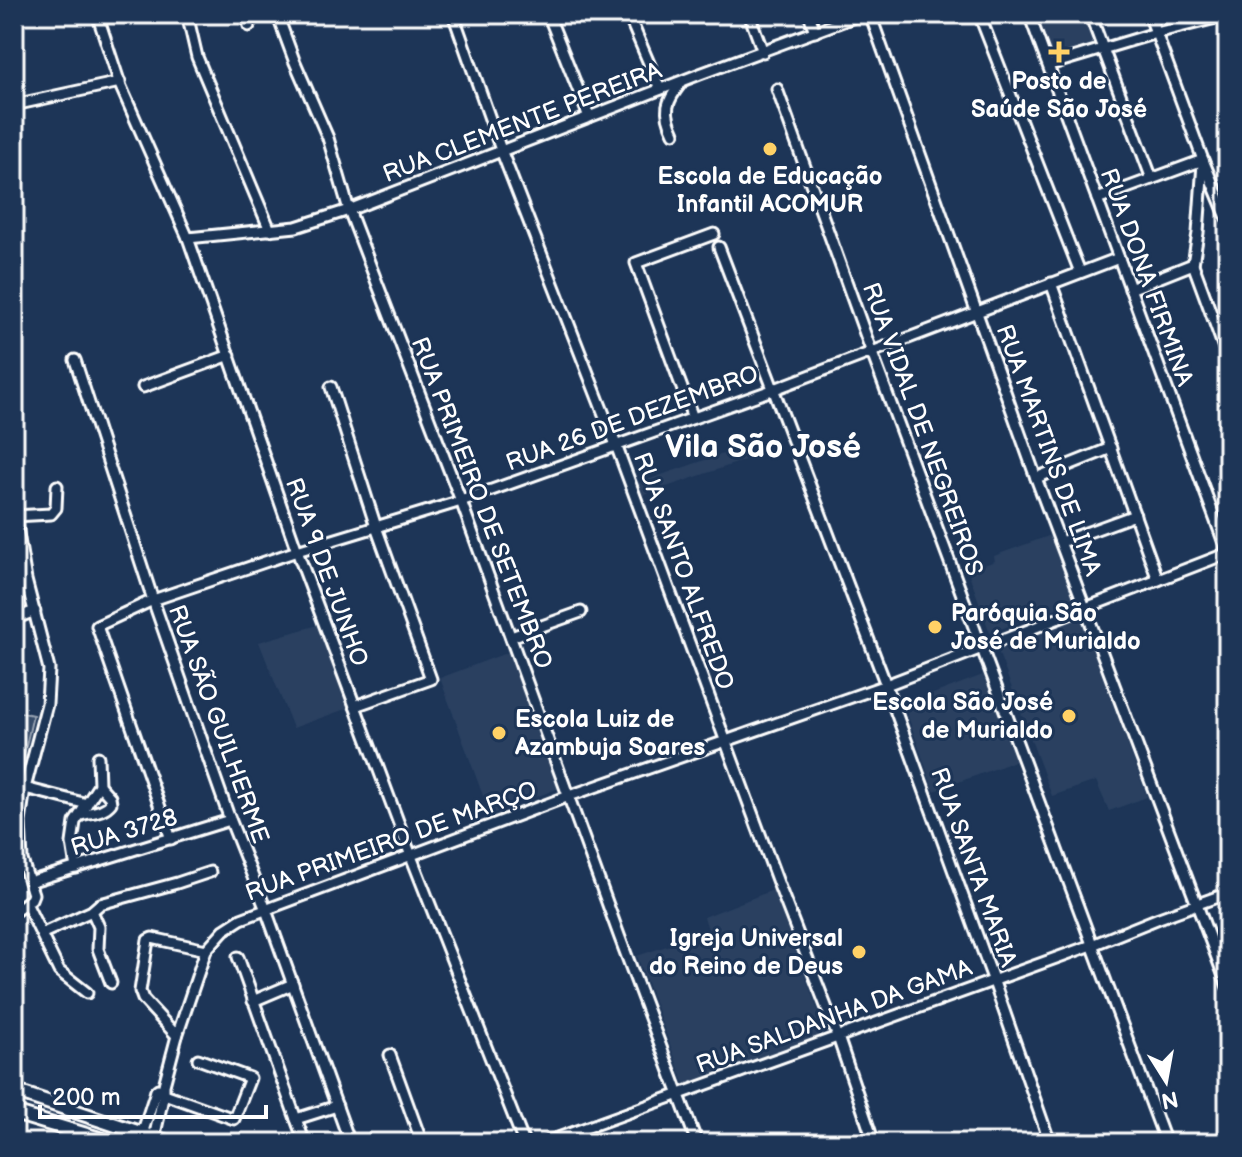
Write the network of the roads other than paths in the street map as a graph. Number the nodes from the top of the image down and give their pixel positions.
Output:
1 (97, 14) edge
2 (187, 14) edge
3 (246, 14) edge
4 (277, 14) edge
5 (453, 14) edge
6 (548, 14) edge
7 (628, 14) edge
8 (749, 14) edge
9 (809, 14) edge
10 (862, 14) edge
11 (870, 14) edge
12 (979, 14) edge
13 (1029, 14) edge
14 (1090, 14) edge
15 (1149, 14) edge
16 (1228, 15) edge
17 (249, 26) dead end
18 (815, 32) junction
19 (1156, 33) junction
20 (1103, 50) junction
21 (763, 52) junction
22 (1049, 65) junction
23 (682, 81) junction
24 (120, 82) junction
25 (660, 89) junction
26 (777, 89) dead end
27 (14, 105) edge
28 (589, 117) junction
29 (674, 133) dead end
30 (501, 150) junction
31 (1203, 160) junction
32 (1152, 179) junction
33 (1097, 199) junction
34 (349, 210) junction
35 (1228, 220) edge
36 (270, 230) junction
37 (714, 234) dead end
38 (188, 238) junction
39 (719, 247) dead end
40 (1119, 258) junction
41 (1193, 264) junction
42 (1080, 272) junction
43 (1051, 283) junction
44 (1130, 289) junction
45 (976, 312) junction
46 (872, 353) junction
47 (230, 355) junction
48 (1228, 359) edge
49 (75, 360) dead end
50 (143, 387) dead end
51 (331, 387) dead end
52 (772, 390) junction
53 (693, 418) junction
54 (616, 445) junction
55 (1111, 448) junction
56 (1036, 478) junction
57 (57, 486) dead end
58 (461, 501) junction
59 (1135, 515) junction
60 (15, 516) edge
61 (376, 527) junction
62 (1061, 542) junction
63 (297, 551) junction
64 (1228, 553) edge
65 (1158, 580) junction
66 (153, 600) junction
67 (1086, 607) junction
68 (35, 611) junction
69 (581, 612) dead end
70 (14, 619) edge
71 (511, 637) junction
72 (983, 647) junction
73 (886, 685) junction
74 (355, 706) junction
75 (725, 741) junction
76 (98, 757) dead end
77 (99, 785) junction
78 (25, 788) junction
79 (569, 796) junction
80 (87, 804) junction
81 (81, 815) junction
82 (230, 820) junction
83 (171, 839) junction
84 (411, 856) junction
85 (76, 868) junction
86 (210, 872) dead end
87 (30, 886) junction
88 (1228, 893) edge
89 (26, 903) junction
90 (1197, 904) junction
91 (266, 910) junction
92 (92, 911) junction
93 (14, 912) edge
94 (41, 934) junction
95 (1092, 945) junction
96 (206, 950) junction
97 (238, 957) dead end
98 (993, 979) junction
99 (111, 983) dead end
100 (293, 984) junction
101 (1228, 987) edge
102 (87, 993) dead end
103 (253, 1001) junction
104 (177, 1036) junction
105 (838, 1037) junction
106 (390, 1055) dead end
107 (198, 1059) dead end
108 (161, 1090) junction
109 (14, 1091) edge
110 (680, 1094) junction
111 (337, 1106) junction
112 (14, 1113) edge
113 (296, 1119) junction
114 (147, 1139) edge
115 (113, 1143) edge
116 (170, 1143) edge
117 (305, 1143) edge
118 (350, 1143) edge
119 (422, 1143) edge
120 (524, 1143) edge
121 (544, 1143) edge
122 (697, 1143) edge
123 (874, 1143) edge
124 (1050, 1143) edge
125 (1166, 1143) edge

1 - 24 street, RUA 9 DE JUNHO
2 - 36 street
3 - 17 street
4 - 34 street, RUA PRIMEIRO DE SETEMBRO
5 - 30 street, RUA SANTO ALFREDO
6 - 28 street
7 - 25 street
8 - 21 street
9 - 18 street
10 - 18 street, RUA CLEMENTE PEREIRA
11 - 45 street, RUA MARTINS DE LIMA
12 - 42 street
13 - 22 street, RUA DONA FIRMINA
14 - 20 street
15 - 19 street
16 - 19 street
18 - 21 street, RUA CLEMENTE PEREIRA
19 - 20 street
19 - 31 street
20 - 22 street
20 - 32 street
21 - 23 street, RUA CLEMENTE PEREIRA
22 - 33 street, RUA DONA FIRMINA
23 - 25 street, RUA CLEMENTE PEREIRA
23 - 29 street
24 - 27 street
24 - 38 street, RUA 9 DE JUNHO
25 - 28 street, RUA CLEMENTE PEREIRA
26 - 46 street, RUA VIDAL DE NEGREIROS
28 - 30 street, RUA CLEMENTE PEREIRA
30 - 34 street, RUA CLEMENTE PEREIRA
30 - 54 street, RUA SANTO ALFREDO
31 - 32 street
31 - 35 street
31 - 41 street
32 - 33 street
33 - 40 street, RUA DONA FIRMINA
34 - 36 street, RUA CLEMENTE PEREIRA
34 - 58 street, RUA PRIMEIRO DE SETEMBRO
36 - 38 street, RUA CLEMENTE PEREIRA
37 - 53 street
38 - 47 street, RUA 9 DE JUNHO
39 - 52 street, RUA SANTA MARIA
40 - 42 street, RUA 26 DE DEZEMBRO
40 - 44 street, RUA DONA FIRMINA
41 - 44 street
41 - 48 street
42 - 43 street, RUA 26 DE DEZEMBRO
43 - 45 street, RUA 26 DE DEZEMBRO
43 - 55 street
44 - 64 street, RUA DONA FIRMINA
45 - 46 street, RUA 26 DE DEZEMBRO
45 - 56 street, RUA MARTINS DE LIMA
46 - 52 street, RUA 26 DE DEZEMBRO
46 - 72 street, RUA VIDAL DE NEGREIROS
47 - 50 street
47 - 63 street, RUA 9 DE JUNHO
49 - 66 street, RUA SÃO GUILHERME
51 - 61 street
52 - 53 street, RUA 26 DE DEZEMBRO
52 - 73 street, RUA SANTA MARIA
53 - 54 street, RUA 26 DE DEZEMBRO
54 - 58 street, RUA 26 DE DEZEMBRO
54 - 75 street, RUA SANTO ALFREDO
55 - 56 street
55 - 59 street
56 - 62 street, RUA MARTINS DE LIMA
57 - 60 street
58 - 61 street, RUA 26 DE DEZEMBRO
58 - 71 street, RUA PRIMEIRO DE SETEMBRO
59 - 62 street
59 - 65 street
60 - 68 street
61 - 63 street, RUA 26 DE DEZEMBRO
61 - 74 street
62 - 67 street, RUA MARTINS DE LIMA
63 - 66 street, RUA 26 DE DEZEMBRO
63 - 74 street, RUA 9 DE JUNHO
64 - 65 street, RUA PRIMEIRO DE MARÇO
65 - 67 street, RUA PRIMEIRO DE MARÇO
66 - 82 street, RUA SÃO GUILHERME
66 - 83 street, RUA 26 DE DEZEMBRO
67 - 72 street, RUA PRIMEIRO DE MARÇO
67 - 90 street, RUA MARTINS DE LIMA
68 - 70 street
68 - 78 street
69 - 71 street
71 - 79 street, RUA PRIMEIRO DE SETEMBRO
72 - 73 street, RUA PRIMEIRO DE MARÇO
72 - 95 street, RUA VIDAL DE NEGREIROS
73 - 75 street, RUA PRIMEIRO DE MARÇO
73 - 98 street, RUA SANTA MARIA
74 - 84 street, RUA 9 DE JUNHO
75 - 79 street, RUA PRIMEIRO DE MARÇO
75 - 105 street, RUA SANTO ALFREDO
76 - 77 street
77 - 80 street
77 - 81 street
78 - 80 street
78 - 87 street
79 - 84 street, RUA PRIMEIRO DE MARÇO
79 - 110 street, RUA PRIMEIRO DE SETEMBRO
80 - 81 street
81 - 85 street
82 - 83 street, RUA 3728
82 - 91 street, RUA SÃO GUILHERME
83 - 85 street, RUA 3728
84 - 91 street, RUA PRIMEIRO DE MARÇO
84 - 120 street, RUA 9 DE JUNHO
85 - 87 street, RUA 3728
86 - 92 street
87 - 89 street
88 - 90 street, RUA SALDANHA DA GAMA
89 - 93 street
89 - 94 street
90 - 95 street, RUA SALDANHA DA GAMA
90 - 101 street, RUA MARTINS DE LIMA
91 - 96 street, RUA PRIMEIRO DE MARÇO
91 - 100 street, RUA SÃO GUILHERME
92 - 94 street
92 - 99 street
94 - 102 street
95 - 98 street, RUA SALDANHA DA GAMA
95 - 125 street, RUA VIDAL DE NEGREIROS
96 - 104 street, RUA PRIMEIRO DE MARÇO
96 - 104 street
97 - 103 street
98 - 105 street, RUA SALDANHA DA GAMA
98 - 124 street, RUA SANTA MARIA
100 - 103 street
100 - 111 street, RUA SÃO GUILHERME
103 - 113 street
104 - 108 street, RUA PRIMEIRO DE MARÇO
105 - 110 street, RUA SALDANHA DA GAMA
105 - 123 street, RUA SANTO ALFREDO
106 - 119 street
107 - 108 street
108 - 114 street, RUA PRIMEIRO DE MARÇO
109 - 114 main road
110 - 121 street, RUA SALDANHA DA GAMA
110 - 122 street, RUA PRIMEIRO DE SETEMBRO
111 - 113 street
111 - 118 street, RUA SÃO GUILHERME
112 - 115 main road
113 - 117 street
114 - 116 main road

